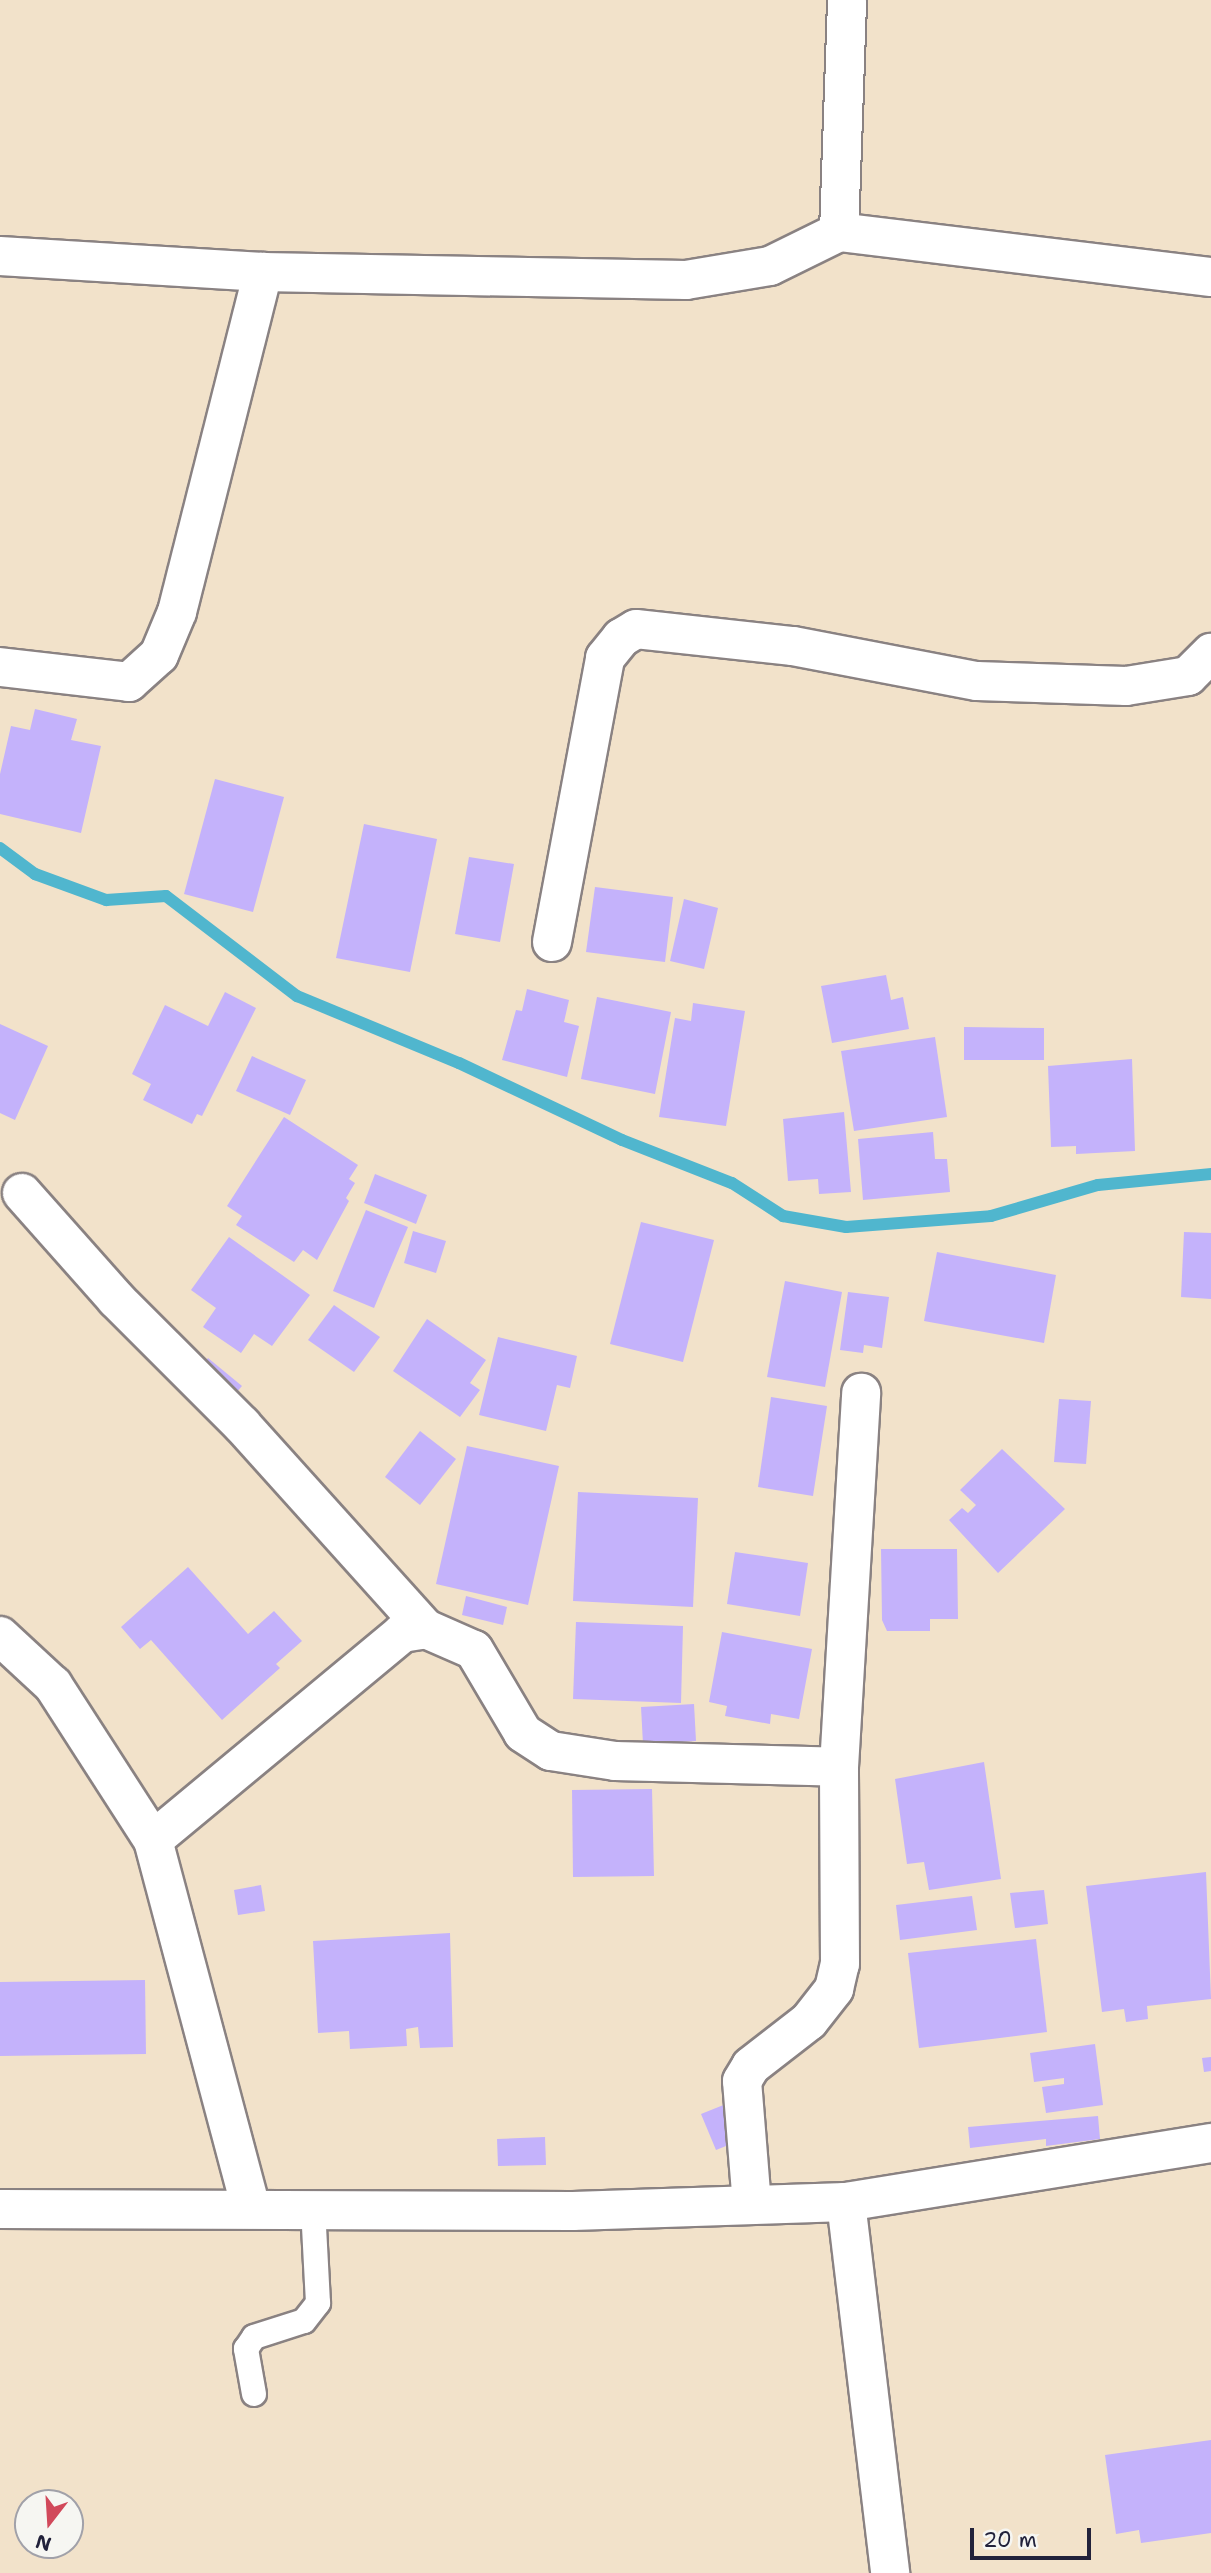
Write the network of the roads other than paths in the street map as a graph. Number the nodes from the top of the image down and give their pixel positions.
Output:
1 (847, 0) edge
2 (839, 232) junction
3 (0, 256) edge
4 (263, 272) junction
5 (1211, 276) edge
6 (1208, 661) edge
7 (0, 667) edge
8 (552, 942) dead end
9 (22, 1194) dead end
10 (861, 1393) dead end
11 (426, 1629) junction
12 (0, 1636) edge
13 (839, 1767) junction
14 (153, 1840) junction
15 (1211, 2143) edge
16 (846, 2202) junction
17 (752, 2205) junction
18 (251, 2208) junction
19 (0, 2209) edge
20 (313, 2209) junction
21 (254, 2393) dead end
22 (890, 2573) edge

1 - 2 street
2 - 4 street
2 - 5 street
3 - 4 street
4 - 7 street
6 - 8 street
9 - 11 street
10 - 13 street
11 - 13 street
11 - 14 street
12 - 14 street
13 - 17 street
14 - 18 street
15 - 16 street
16 - 17 street
16 - 22 street
17 - 20 street
18 - 19 street
18 - 20 street
20 - 21 lane

